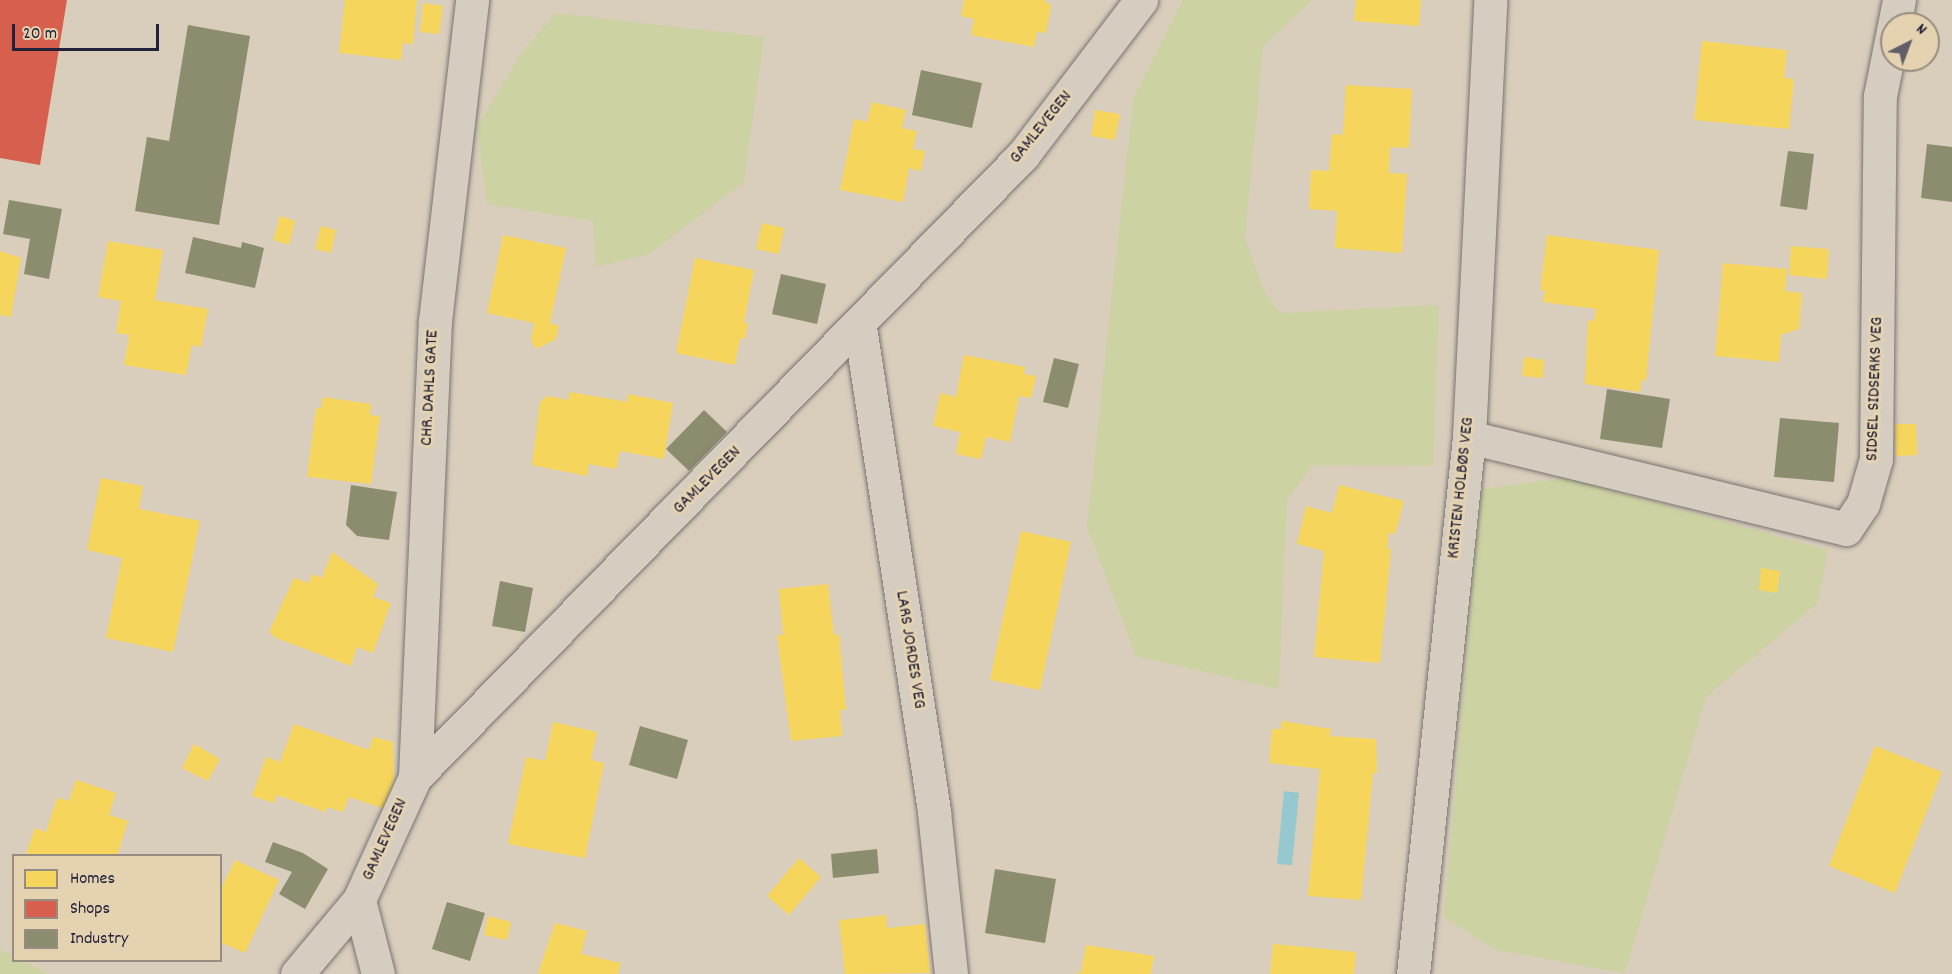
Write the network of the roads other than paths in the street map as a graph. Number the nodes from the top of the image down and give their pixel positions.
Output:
1 (472, 0) edge
2 (1141, 0) edge
3 (1490, 0) edge
4 (1899, 0) edge
5 (860, 327) junction
6 (1468, 437) junction
7 (415, 777) junction
8 (359, 900) junction
9 (297, 974) edge
10 (378, 974) edge
11 (951, 974) edge
12 (1413, 974) edge

1 - 7 street, CHR. DAHLS GATE
2 - 5 street, GAMLEVEGEN
3 - 6 street, KRISTEN HOLBØS VEG
4 - 6 street, SIDSEL SIDSERKS VEG
5 - 7 street, GAMLEVEGEN
5 - 11 street, LARS JORDES VEG
6 - 12 street, KRISTEN HOLBØS VEG
7 - 8 street, GAMLEVEGEN
8 - 9 street, GAMLEVEGEN
8 - 10 street

